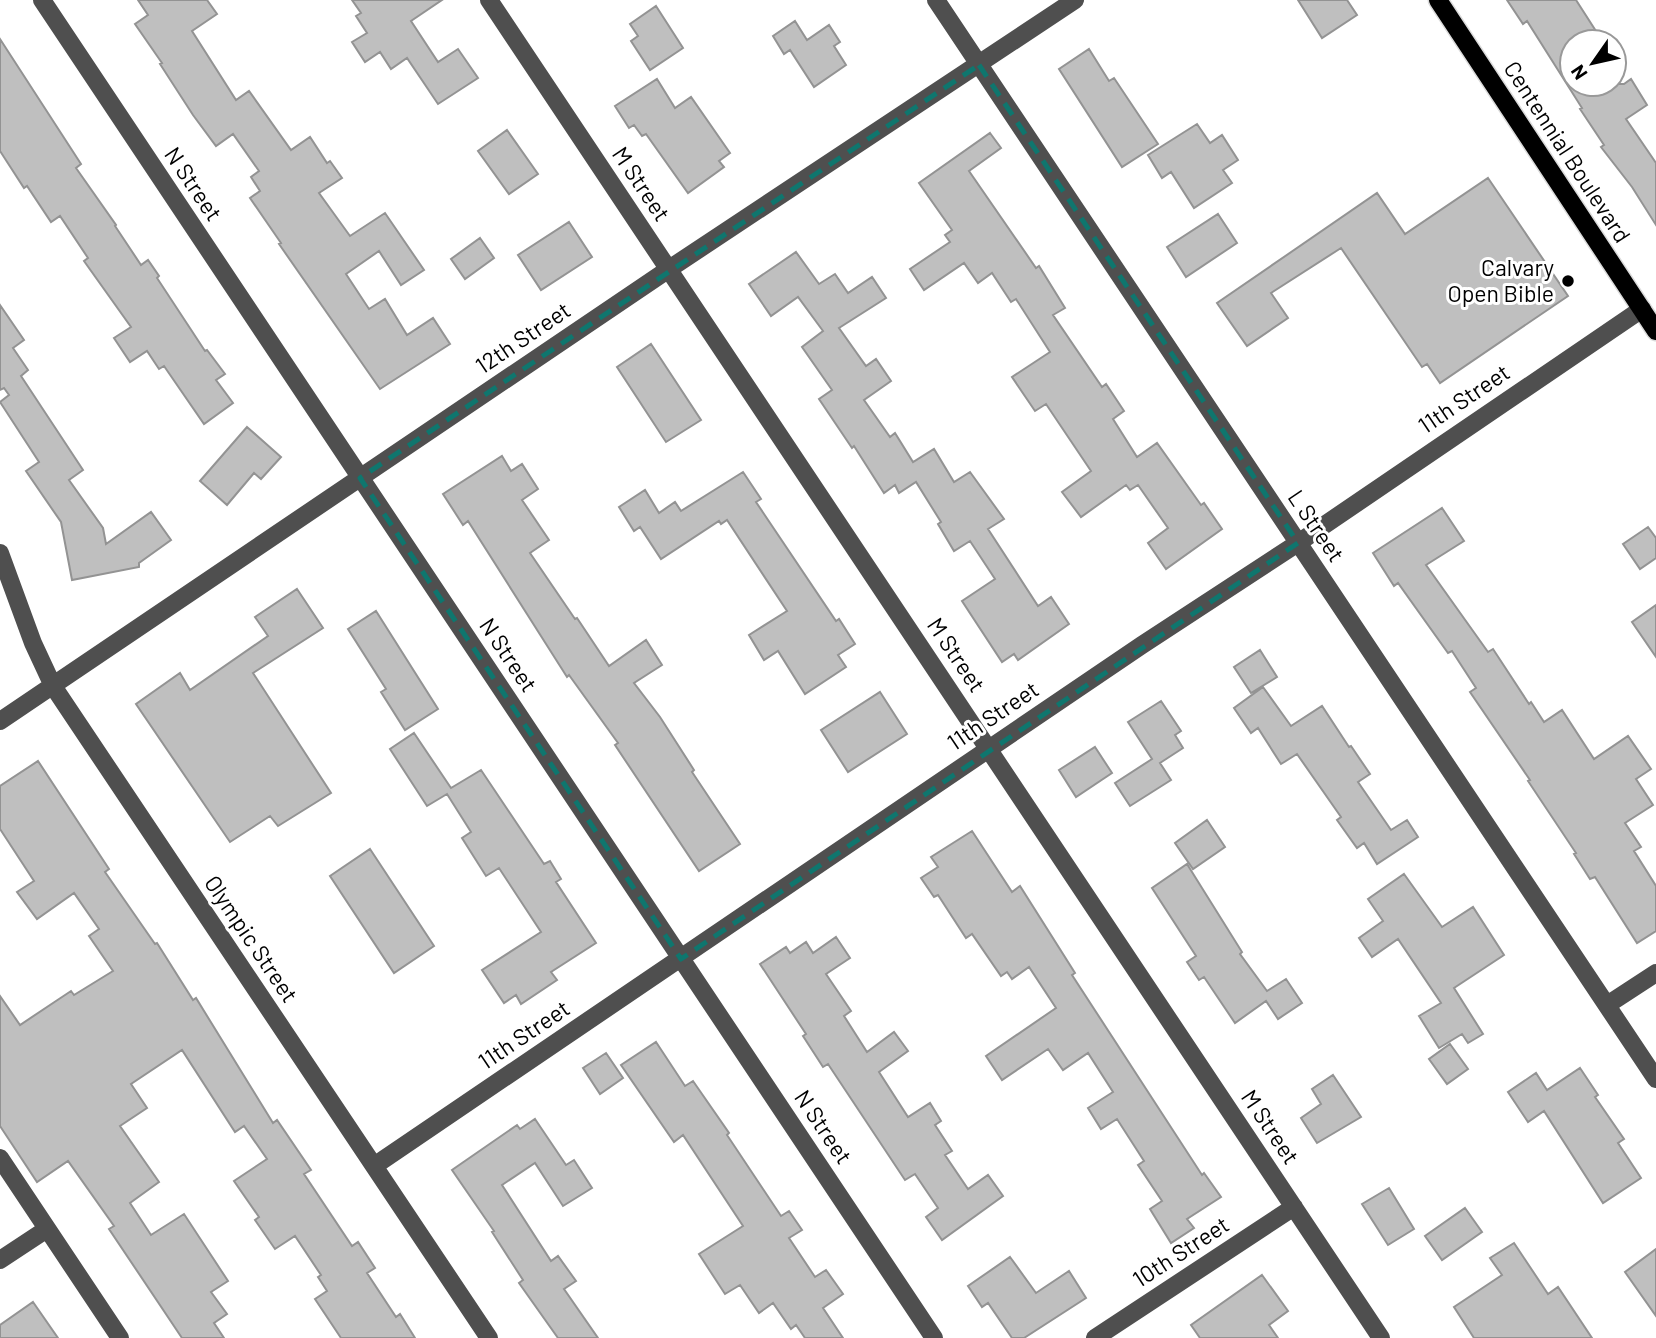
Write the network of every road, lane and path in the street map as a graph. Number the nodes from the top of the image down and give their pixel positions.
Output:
1 (42, 0) edge
2 (489, 0) edge
3 (936, 0) edge
4 (1076, 0) edge
5 (1438, 0) edge
6 (979, 65) junction
7 (669, 270) junction
8 (1642, 309) junction
9 (1656, 331) edge
10 (360, 478) junction
11 (1298, 543) junction
12 (0, 553) edge
13 (53, 686) junction
14 (0, 721) edge
15 (989, 749) junction
16 (681, 959) junction
17 (1656, 973) edge
18 (1607, 1004) junction
19 (1656, 1079) edge
20 (0, 1158) edge
21 (374, 1166) junction
22 (1294, 1207) junction
23 (47, 1229) junction
24 (0, 1260) edge
25 (120, 1338) edge
26 (489, 1338) edge
27 (934, 1338) edge
28 (1095, 1338) edge
29 (1381, 1338) edge

1 - 10 street, N Street
2 - 7 street, M Street
3 - 6 street, L Street
4 - 6 street, 12th Street
5 - 8 main road, Centennial Boulevard
6 - 7 street, 12th Street
6 - 11 street, L Street
7 - 10 street, 12th Street
7 - 15 street, M Street
8 - 9 main road, Centennial Boulevard
8 - 11 street, 11th Street
10 - 13 street, 12th Street
10 - 16 street, N Street
11 - 15 street, 11th Street
11 - 18 street, L Street
12 - 13 street, Olympic Street
13 - 14 street, 12th Street
13 - 21 street, Olympic Street
15 - 16 street, 11th Street
15 - 22 street, M Street
16 - 21 street, 11th Street
16 - 27 street, N Street
17 - 18 street
18 - 19 street, L Street
20 - 23 street
21 - 26 street, Olympic Street
22 - 28 street, 10th Street
22 - 29 street, M Street
23 - 24 street
23 - 25 street

